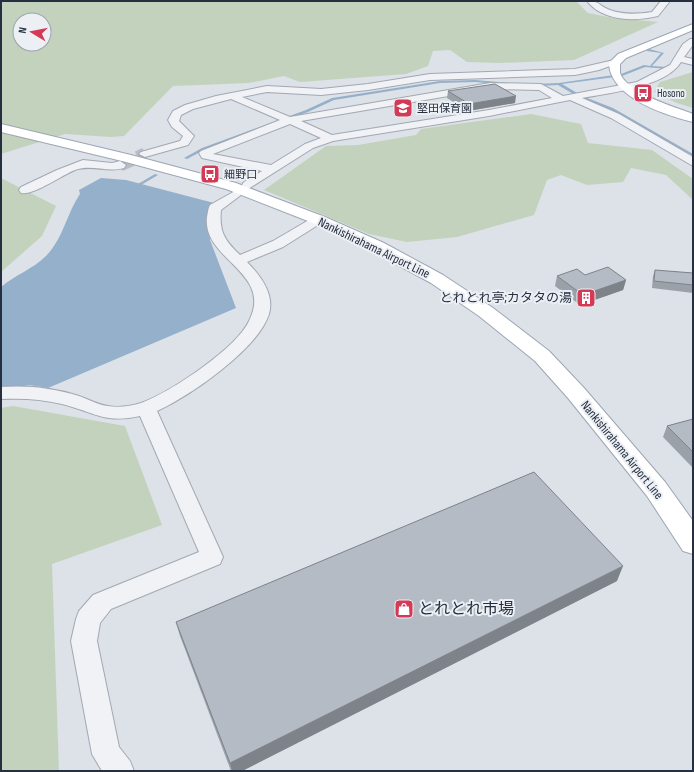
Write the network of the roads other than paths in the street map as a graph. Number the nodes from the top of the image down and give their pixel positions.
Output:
1 (592, 1) edge
2 (666, 1) edge
3 (693, 27) edge
4 (693, 41) edge
5 (677, 58) junction
6 (693, 62) edge
7 (614, 63) junction
8 (625, 88) junction
9 (232, 96) junction
10 (572, 96) junction
11 (693, 118) edge
12 (288, 119) junction
13 (1, 128) edge
14 (331, 138) junction
15 (145, 154) tunnel mouth
16 (693, 162) edge
17 (120, 165) tunnel mouth
18 (273, 169) junction
19 (248, 186) dead end
20 (26, 190) dead end
21 (235, 195) dead end
22 (319, 220) junction
23 (237, 261) junction
24 (1, 393) edge
25 (146, 408) junction
26 (693, 543) edge
27 (120, 771) edge

1 - 2 street
3 - 7 main road
4 - 5 street
5 - 6 street
5 - 8 street
7 - 8 main road
7 - 9 street
8 - 10 street
8 - 11 main road
9 - 12 street
9 - 15 street
10 - 12 street
10 - 14 street
10 - 16 street
12 - 14 street
12 - 18 street
13 - 22 main road, Nankishirahama Airport Line
14 - 18 street
17 - 20 street
18 - 19 street
21 - 23 street
22 - 23 street
22 - 26 main road, Nankishirahama Airport Line
23 - 25 street
24 - 25 street
25 - 27 street

